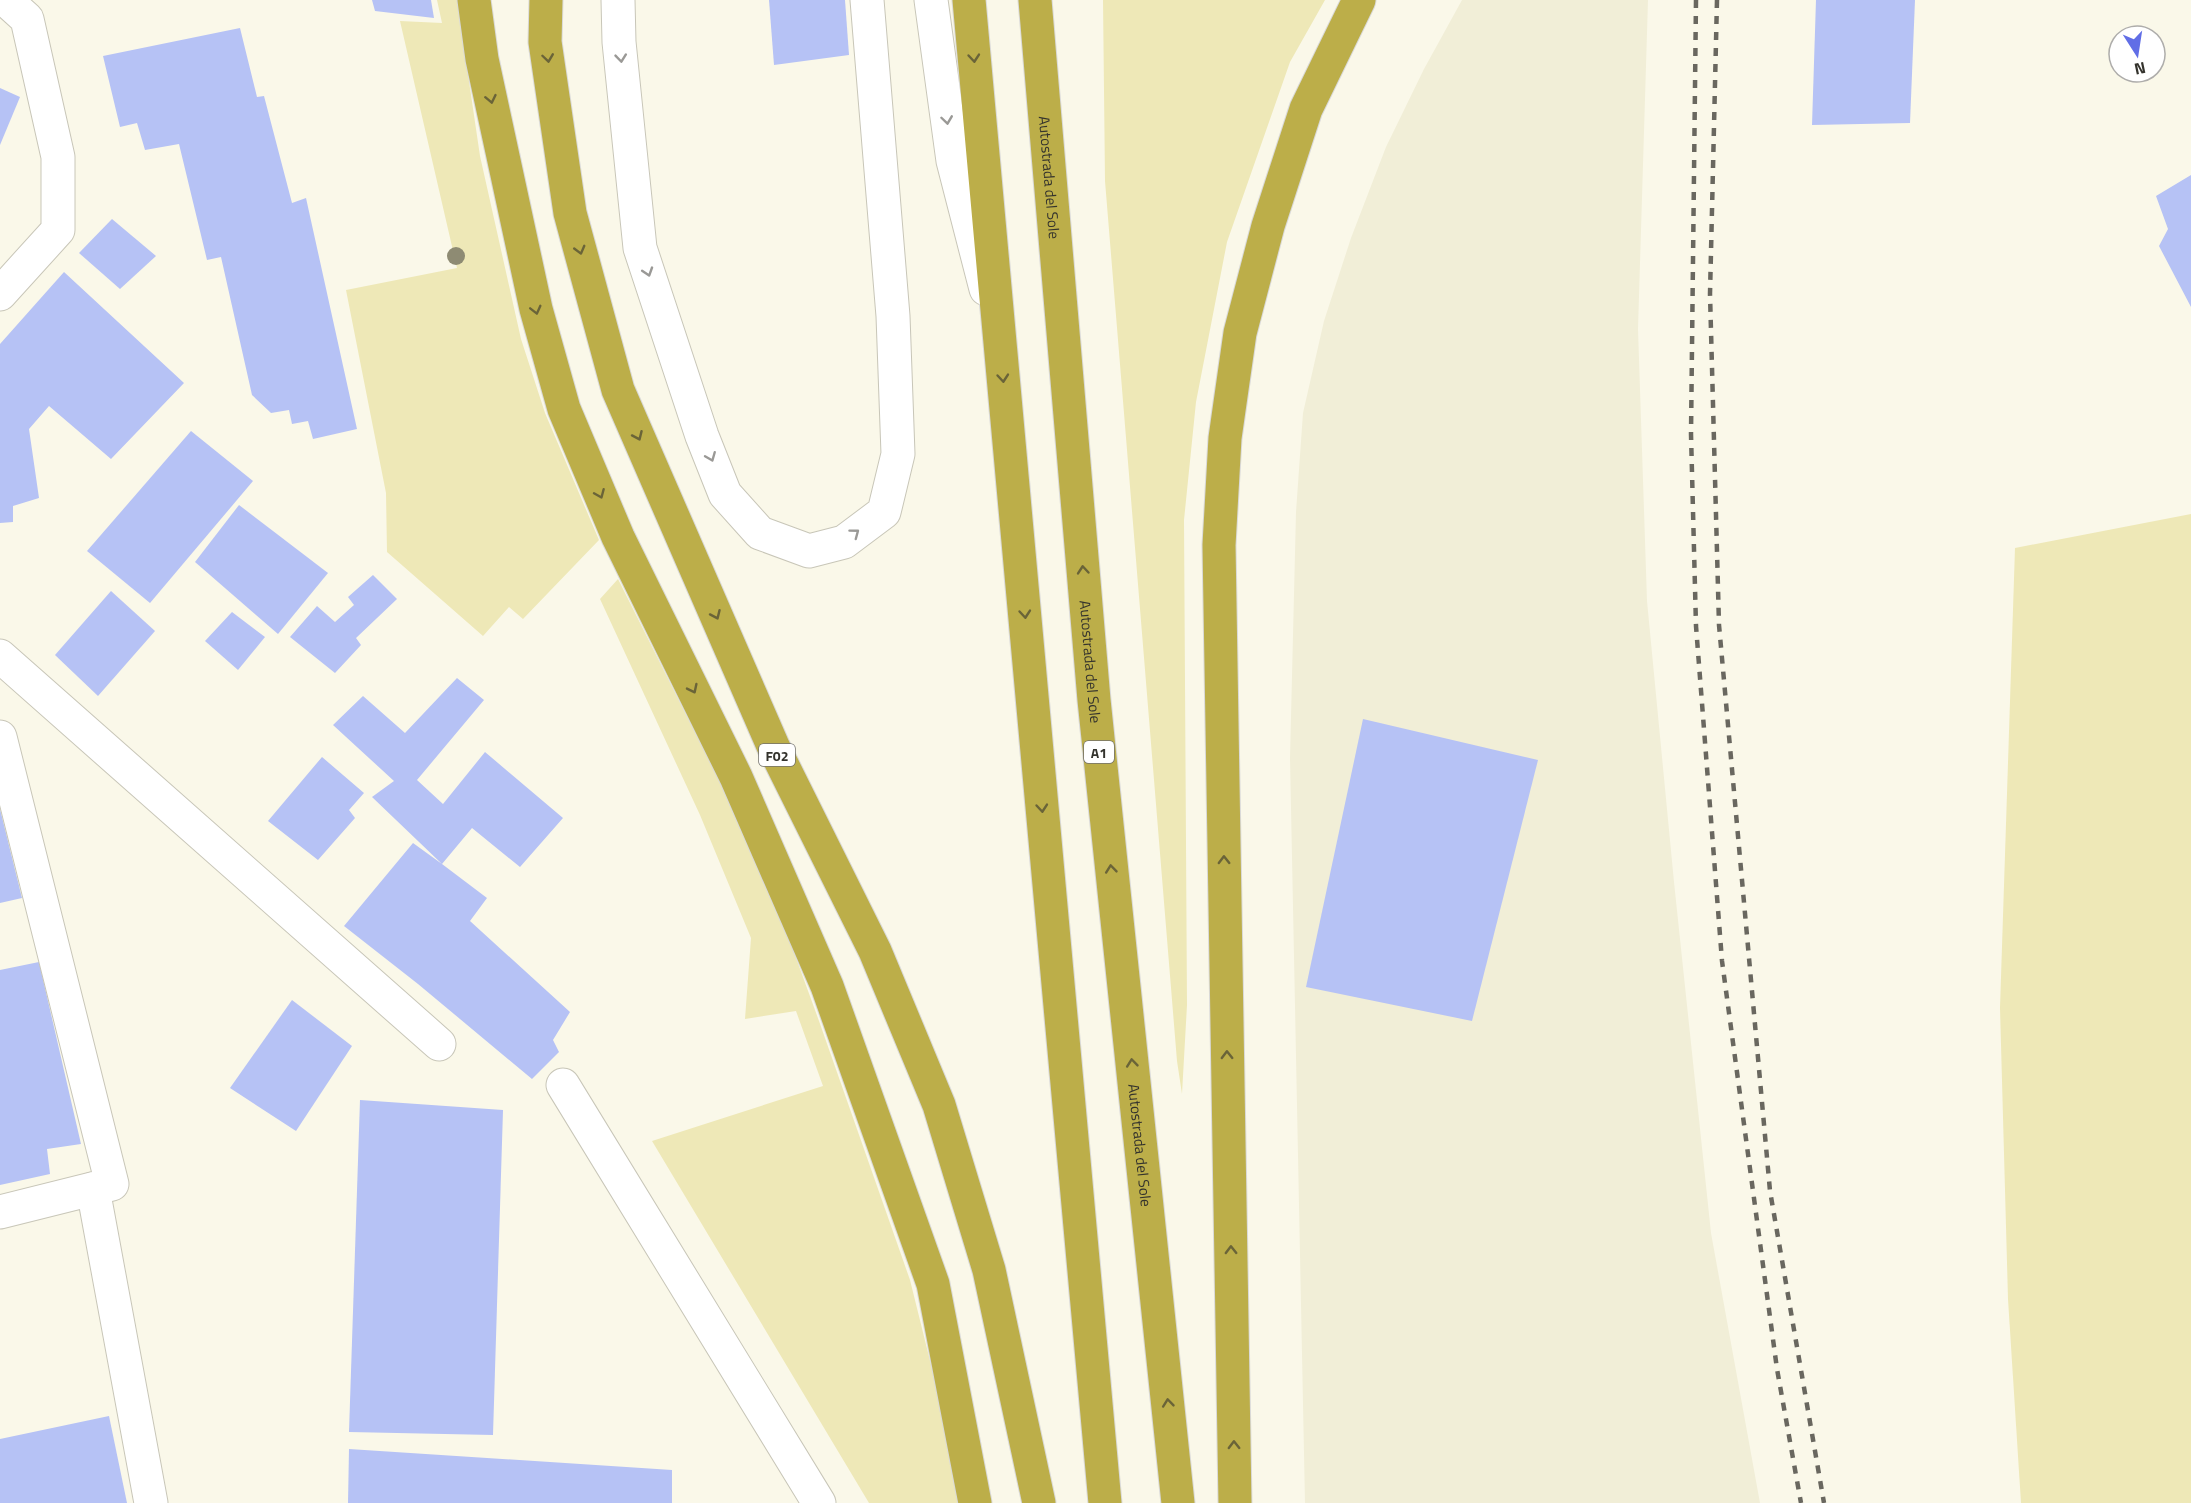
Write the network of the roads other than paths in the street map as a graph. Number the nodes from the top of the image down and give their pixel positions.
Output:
1 (6, 0) edge
2 (474, 0) edge
3 (546, 0) edge
4 (618, 0) edge
5 (867, 0) edge
6 (931, 0) edge
7 (969, 0) edge
8 (1035, 0) edge
9 (1359, 0) edge
10 (0, 294) edge
11 (1000, 345) junction
12 (0, 656) edge
13 (0, 737) edge
14 (439, 1044) dead end
15 (563, 1085) dead end
16 (93, 1189) junction
17 (0, 1212) edge
18 (151, 1503) edge
19 (819, 1503) edge
20 (975, 1503) edge
21 (1039, 1503) edge
22 (1105, 1503) edge
23 (1178, 1503) edge
24 (1235, 1503) edge

1 - 10 street
2 -> 20 highway
3 -> 21 highway, F02
4 -> 5 street
6 -> 11 street
7 -> 11 highway
23 -> 8 highway, Autostrada del Sole / A1
24 -> 9 highway
11 -> 22 highway
12 - 14 street
13 - 16 street
15 - 19 street
16 - 17 street
16 - 18 street

